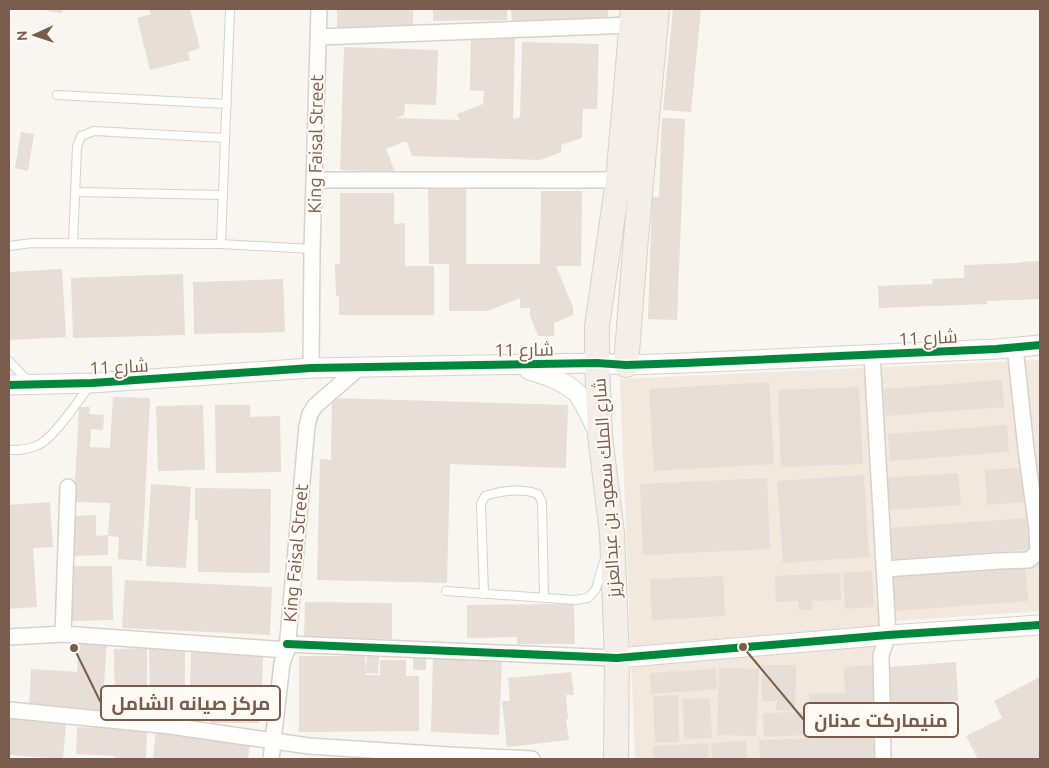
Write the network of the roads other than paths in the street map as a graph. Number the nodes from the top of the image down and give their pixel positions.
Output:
1 (230, 9) edge
2 (319, 9) edge
3 (657, 9) edge
4 (633, 17) edge
5 (318, 37) junction
6 (57, 95) dead end
7 (227, 104) junction
8 (225, 138) junction
9 (314, 180) junction
10 (618, 180) junction
11 (76, 192) junction
12 (223, 195) junction
13 (73, 243) junction
14 (221, 244) junction
15 (9, 246) edge
16 (312, 249) junction
17 (1040, 345) edge
18 (1015, 347) junction
19 (872, 355) junction
20 (9, 361) edge
21 (597, 363) junction
22 (626, 364) junction
23 (513, 365) junction
24 (360, 367) junction
25 (310, 368) junction
26 (92, 383) junction
27 (31, 384) junction
28 (9, 385) edge
29 (600, 436) junction
30 (9, 450) edge
31 (68, 487) dead end
32 (612, 533) junction
33 (884, 569) junction
34 (446, 591) dead end
35 (484, 594) junction
36 (544, 598) junction
37 (1040, 625) edge
38 (63, 634) junction
39 (888, 635) junction
40 (9, 637) edge
41 (287, 647) junction
42 (617, 658) junction
43 (9, 710) edge
44 (273, 741) junction
45 (271, 759) edge
46 (532, 759) edge
47 (616, 759) edge
48 (883, 759) edge

1 - 7 lane
2 - 5 street, King Faisal Street
3 - 22 main road, شارع الملك سعود بن عبدالعزيز
4 - 5 street
4 - 10 main road, شارع الملك سعود بن عبدالعزيز
5 - 9 street, King Faisal Street
6 - 7 lane
7 - 8 lane
8 - 11 lane
8 - 12 lane
9 - 10 street
9 - 16 street, King Faisal Street
10 - 21 main road, شارع الملك سعود بن عبدالعزيز
11 - 12 lane
11 - 13 lane
12 - 14 lane
13 - 14 lane
13 - 15 lane
14 - 16 lane
16 - 25 street, King Faisal Street
17 - 18 street, شارع 11
18 - 19 street, شارع 11
18 - 33 street
19 - 22 street, شارع 11
19 - 33 street
20 - 27 lane
21 - 22 street, شارع 11
21 - 23 street, شارع 11
21 - 29 main road, شارع الملك سعود بن عبدالعزيز
23 - 24 street, شارع 11
23 - 29 street
24 - 25 street, شارع 11
24 - 41 street, King Faisal Street
25 - 26 street, شارع 11
26 - 27 street, شارع 11
26 - 30 lane
27 - 28 street, شارع 11
29 - 32 main road, شارع الملك سعود بن عبدالعزيز
31 - 38 street
32 - 36 lane
32 - 42 main road, شارع الملك سعود بن عبدالعزيز
33 - 39 street
34 - 35 lane
35 - 36 lane
35 - 36 lane
37 - 39 street
38 - 40 street
38 - 41 street
39 - 42 street
39 - 48 street
41 - 42 street
41 - 44 street, King Faisal Street
42 - 47 main road, شارع الملك سعود بن عبدالعزيز
43 - 44 street
44 - 45 street, King Faisal Street
44 - 46 street

